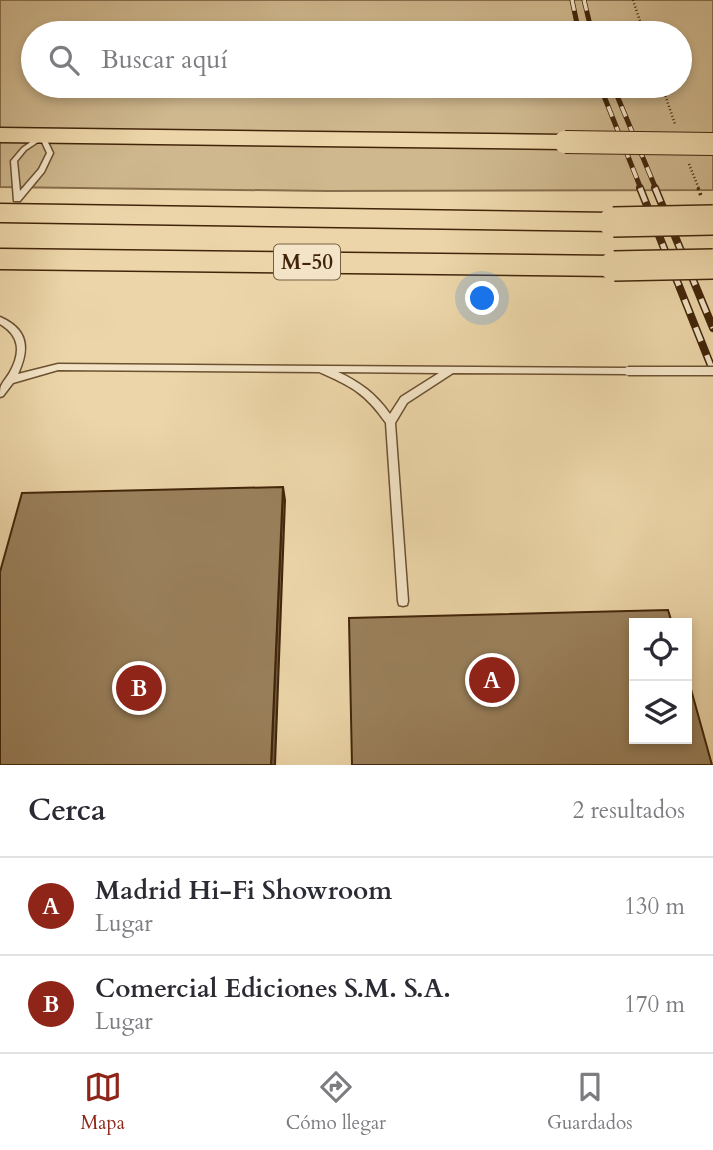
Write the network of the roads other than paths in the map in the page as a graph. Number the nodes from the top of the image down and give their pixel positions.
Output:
1 (0, 135) edge
2 (42, 136) junction
3 (713, 144) edge
4 (0, 214) edge
5 (713, 220) edge
6 (0, 259) edge
7 (713, 264) edge
8 (1, 319) edge
9 (314, 367) junction
10 (453, 369) junction
11 (713, 371) edge
12 (13, 379) junction
13 (0, 393) edge
14 (390, 422) junction
15 (403, 601) dead end

1 - 2 highway
2 - 2 lane
2 - 3 highway, bridge
4 - 5 highway, M-50, bridge
6 - 7 highway, M-50, bridge
8 - 12 lane
9 - 10 lane
9 - 12 lane
9 - 14 lane
10 - 11 lane, bridge
10 - 14 lane
12 - 13 lane
14 - 15 lane

